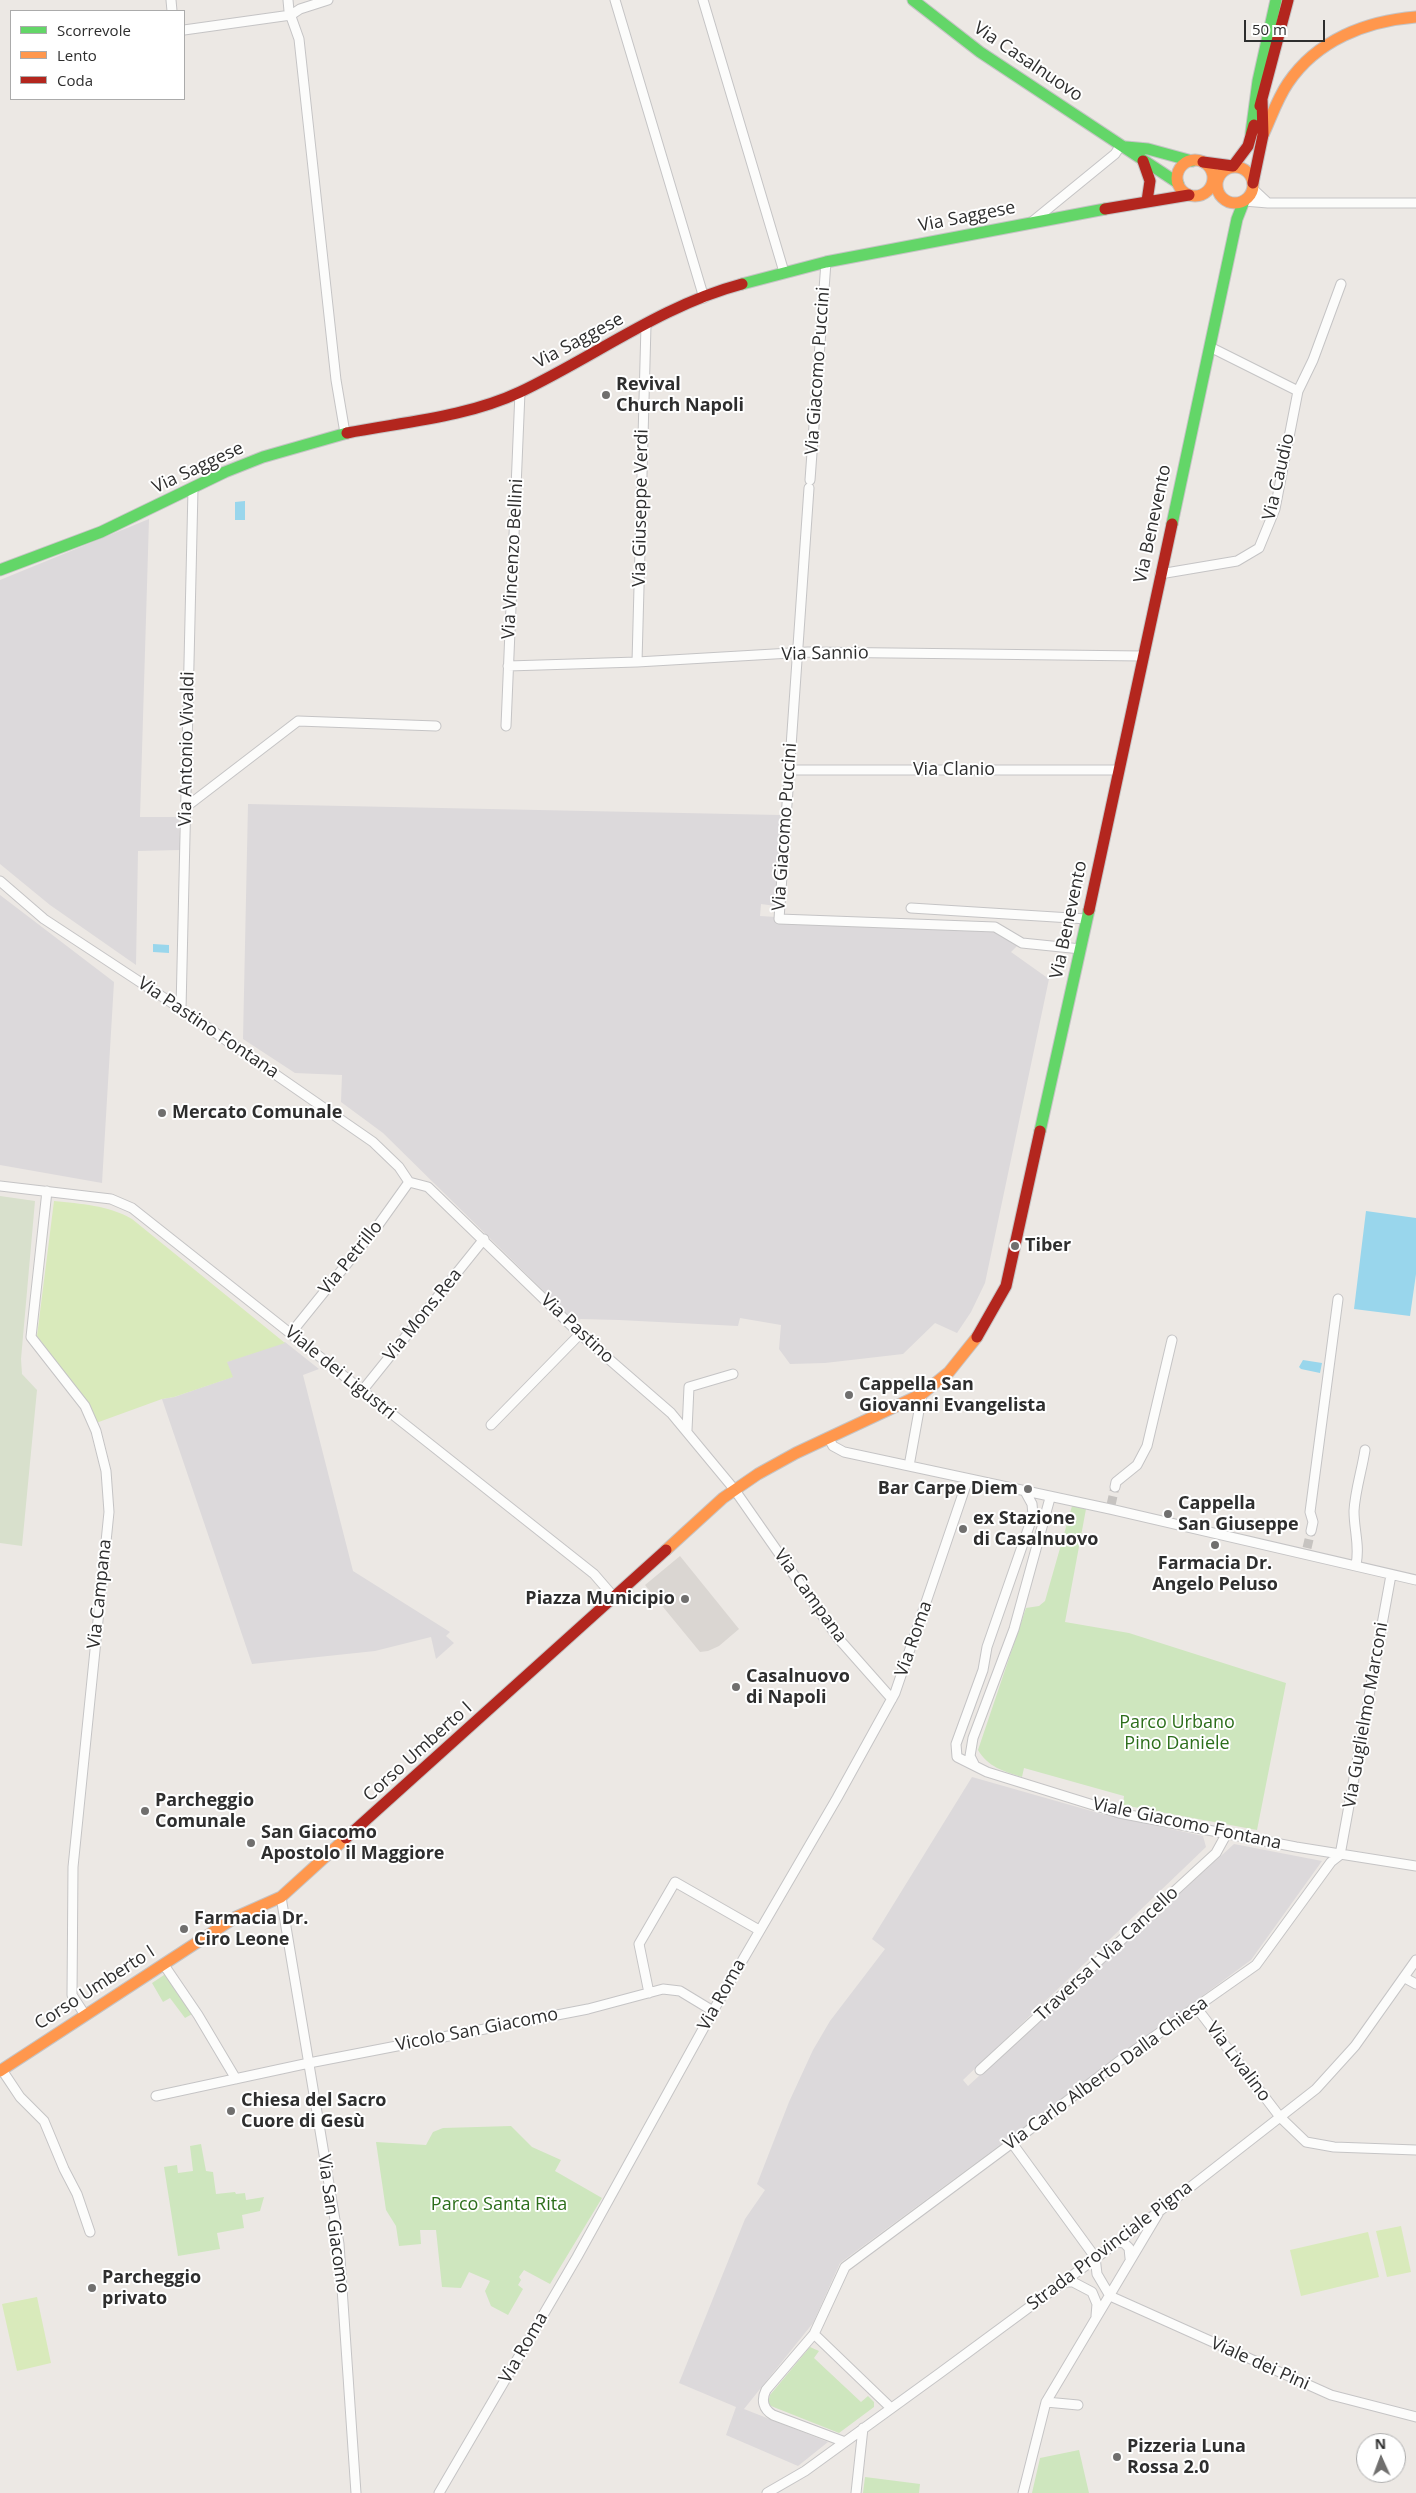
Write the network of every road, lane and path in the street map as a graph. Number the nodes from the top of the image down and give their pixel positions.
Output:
1 (288, 0) edge
2 (328, 0) edge
3 (615, 0) edge
4 (703, 0) edge
5 (914, 0) edge
6 (1276, 0) edge
7 (1288, 0) edge
8 (291, 15) junction
9 (1416, 16) edge
10 (185, 30) edge
11 (1257, 134) junction
12 (1124, 146) junction
13 (1143, 161) junction
14 (1198, 161) junction
15 (1233, 166) junction
16 (1178, 183) junction
17 (1253, 186) junction
18 (1193, 195) junction
19 (1147, 201) junction
20 (1244, 201) junction
21 (1230, 202) junction
22 (1268, 203) junction
23 (1416, 203) edge
24 (1237, 219) junction
25 (1031, 223) junction
26 (826, 262) junction
27 (784, 272) junction
28 (1341, 284) dead end
29 (704, 298) junction
30 (646, 325) junction
31 (1210, 347) junction
32 (1298, 391) junction
33 (520, 392) junction
34 (344, 433) junction
35 (192, 490) junction
36 (0, 570) edge
37 (1160, 574) junction
38 (797, 653) junction
39 (1142, 656) junction
40 (637, 662) junction
41 (508, 666) junction
42 (436, 726) dead end
43 (506, 726) dead end
44 (789, 770) junction
45 (1118, 770) junction
46 (186, 807) junction
47 (0, 881) edge
48 (911, 908) dead end
49 (1087, 919) junction
50 (1081, 949) junction
51 (181, 1009) junction
52 (409, 1182) junction
53 (0, 1186) edge
54 (47, 1191) junction
55 (484, 1239) junction
56 (1338, 1298) dead end
57 (291, 1333) junction
58 (580, 1334) junction
59 (1172, 1340) dead end
60 (733, 1374) dead end
61 (362, 1391) junction
62 (922, 1394) junction
63 (491, 1425) dead end
64 (687, 1430) junction
65 (829, 1439) junction
66 (1365, 1450) dead end
67 (909, 1466) junction
68 (968, 1480) junction
69 (1114, 1488) tunnel mouth
70 (734, 1490) junction
71 (1026, 1492) junction
72 (1050, 1498) junction
73 (1311, 1531) tunnel mouth
74 (1356, 1565) junction
75 (1391, 1575) junction
76 (1416, 1580) edge
77 (613, 1596) junction
78 (892, 1700) junction
79 (976, 1766) junction
80 (1227, 1833) junction
81 (1340, 1855) junction
82 (1416, 1866) edge
83 (281, 1897) junction
84 (759, 1930) junction
85 (1416, 1960) edge
86 (164, 1965) junction
87 (1405, 1978) junction
88 (1416, 1984) edge
89 (649, 1993) junction
90 (1196, 2007) junction
91 (713, 2011) junction
92 (85, 2015) junction
93 (309, 2063) junction
94 (980, 2070) dead end
95 (1, 2071) edge
96 (236, 2078) junction
97 (156, 2096) dead end
98 (1280, 2117) junction
99 (1012, 2143) junction
100 (1416, 2150) edge
101 (1160, 2210) junction
102 (90, 2232) dead end
103 (1116, 2242) junction
104 (1095, 2257) junction
105 (1130, 2258) junction
106 (1061, 2282) junction
107 (1110, 2296) junction
108 (1096, 2318) junction
109 (814, 2334) junction
110 (1046, 2402) junction
111 (1078, 2405) dead end
112 (891, 2408) junction
113 (1416, 2416) edge
114 (863, 2428) junction
115 (845, 2442) junction
116 (356, 2493) edge
117 (439, 2493) edge
118 (768, 2493) edge
119 (856, 2493) edge
120 (1023, 2493) edge

1 - 8 street
2 - 8 street
3 - 29 street
4 - 27 street
5 - 12 main road, Via Casalnuovo
6 - 11 main road
7 - 11 main road
8 - 10 street
8 - 34 street
9 - 11 main road
11 - 15 main road
11 - 17 main road
12 - 13 main road, Via Casalnuovo
12 - 14 main road
12 - 25 street
13 - 16 main road, Via Casalnuovo
13 - 19 main road
14 - 15 main road
14 - 16 main road
14 - 18 main road
15 - 17 main road
15 - 21 main road
16 - 18 main road
16 - 19 main road
17 - 20 main road
17 - 22 street
18 - 19 main road, Via Saggese
18 - 21 main road, Via Saggese
19 - 25 main road, Via Saggese
20 - 21 main road
20 - 22 street
20 - 24 main road, Via Benevento
21 - 24 main road
22 - 23 street
24 - 31 main road, Via Benevento
25 - 26 main road, Via Saggese
26 - 27 main road, Via Saggese
26 - 38 street, Via Giacomo Puccini
27 - 29 main road, Via Saggese
28 - 32 street, Via Caudio
29 - 30 main road, Via Saggese
30 - 33 main road, Via Saggese
30 - 40 street, Via Giuseppe Verdi
31 - 32 street
31 - 37 main road, Via Benevento
32 - 37 street, Via Caudio
33 - 34 main road, Via Saggese
33 - 41 street, Via Vincenzo Bellini
34 - 35 main road, Via Saggese
35 - 36 main road, Via Saggese
35 - 46 street, Via Antonio Vivaldi
37 - 39 main road, Via Benevento
38 - 39 street, Via Sannio
38 - 40 street, Via Sannio
38 - 44 street, Via Giacomo Puccini
39 - 45 main road, Via Benevento
40 - 41 street, Via Sannio
41 - 43 street, Via Vincenzo Bellini
42 - 46 street
44 - 45 street, Via Clanio
44 - 50 street, Via Giacomo Puccini
45 - 49 main road, Via Benevento
46 - 51 street, Via Antonio Vivaldi
47 - 51 street, Via Pastino Fontana
48 - 49 street
49 - 50 main road, Via Benevento
50 - 62 main road, Via Benevento
51 - 52 street, Via Pastino Fontana
52 - 55 street, Via Pastino
52 - 57 street, Via Petrillo
53 - 54 street, Viale dei Ligustri
54 - 57 street, Viale dei Ligustri
54 - 92 street, Via Campana
55 - 58 street, Via Pastino
55 - 61 street, Via Mons.Rea
56 - 73 street
57 - 61 street, Viale dei Ligustri
58 - 63 street
58 - 64 street, Via Pastino
59 - 69 street
60 - 64 street
61 - 77 street, Viale dei Ligustri
62 - 65 main road, Via Benevento
62 - 67 street
64 - 70 street, Via Pastino
65 - 67 street
65 - 70 main road, Via Benevento
66 - 74 street
67 - 68 street
68 - 71 street
68 - 78 street, Via Roma
70 - 77 main road, Corso Umberto I
70 - 78 street, Via Campana
71 - 72 street
71 - 79 street, Viale Giacomo Fontana
72 - 74 street
72 - 79 street
74 - 75 street
75 - 76 street
75 - 81 street, Via Guglielmo Marconi
77 - 83 main road, Corso Umberto I
78 - 84 street, Via Roma
79 - 80 street, Viale Giacomo Fontana
80 - 81 street, Viale Giacomo Fontana
80 - 94 street, Traversa I Via Cancello
81 - 82 street, Viale Giacomo Fontana
81 - 90 street, Via Carlo Alberto Dalla Chiesa
83 - 86 main road, Corso Umberto I
83 - 93 street, Via San Giacomo
84 - 89 street
84 - 91 street, Via Roma
85 - 87 street, Strada Provinciale Pigna
86 - 92 main road, Corso Umberto I
86 - 96 street
87 - 88 street
87 - 98 street, Strada Provinciale Pigna
89 - 91 street, Vicolo San Giacomo
89 - 93 street, Vicolo San Giacomo
90 - 98 street, Via Livalino
90 - 99 street, Via Carlo Alberto Dalla Chiesa
91 - 117 street, Via Roma
92 - 95 main road, Corso Umberto I
93 - 96 street, Vicolo San Giacomo
93 - 116 street, Via San Giacomo
95 - 102 street
96 - 97 street, Vicolo San Giacomo
98 - 100 street, Via Livalino
98 - 101 street, Strada Provinciale Pigna
99 - 104 street
99 - 109 street, Via Carlo Alberto Dalla Chiesa
101 - 103 street, Strada Provinciale Pigna
101 - 105 street
103 - 104 street, Strada Provinciale Pigna
103 - 105 street
104 - 106 street, Strada Provinciale Pigna
104 - 107 street
105 - 107 street
106 - 108 street
106 - 112 street, Strada Provinciale Pigna
107 - 108 street
107 - 113 street, Viale dei Pini
108 - 110 street
109 - 112 street
109 - 115 street
110 - 111 street
110 - 120 street
112 - 114 street, Strada Provinciale Pigna
114 - 115 street, Strada Provinciale Pigna
114 - 119 street
115 - 118 street, Strada Provinciale Pigna

